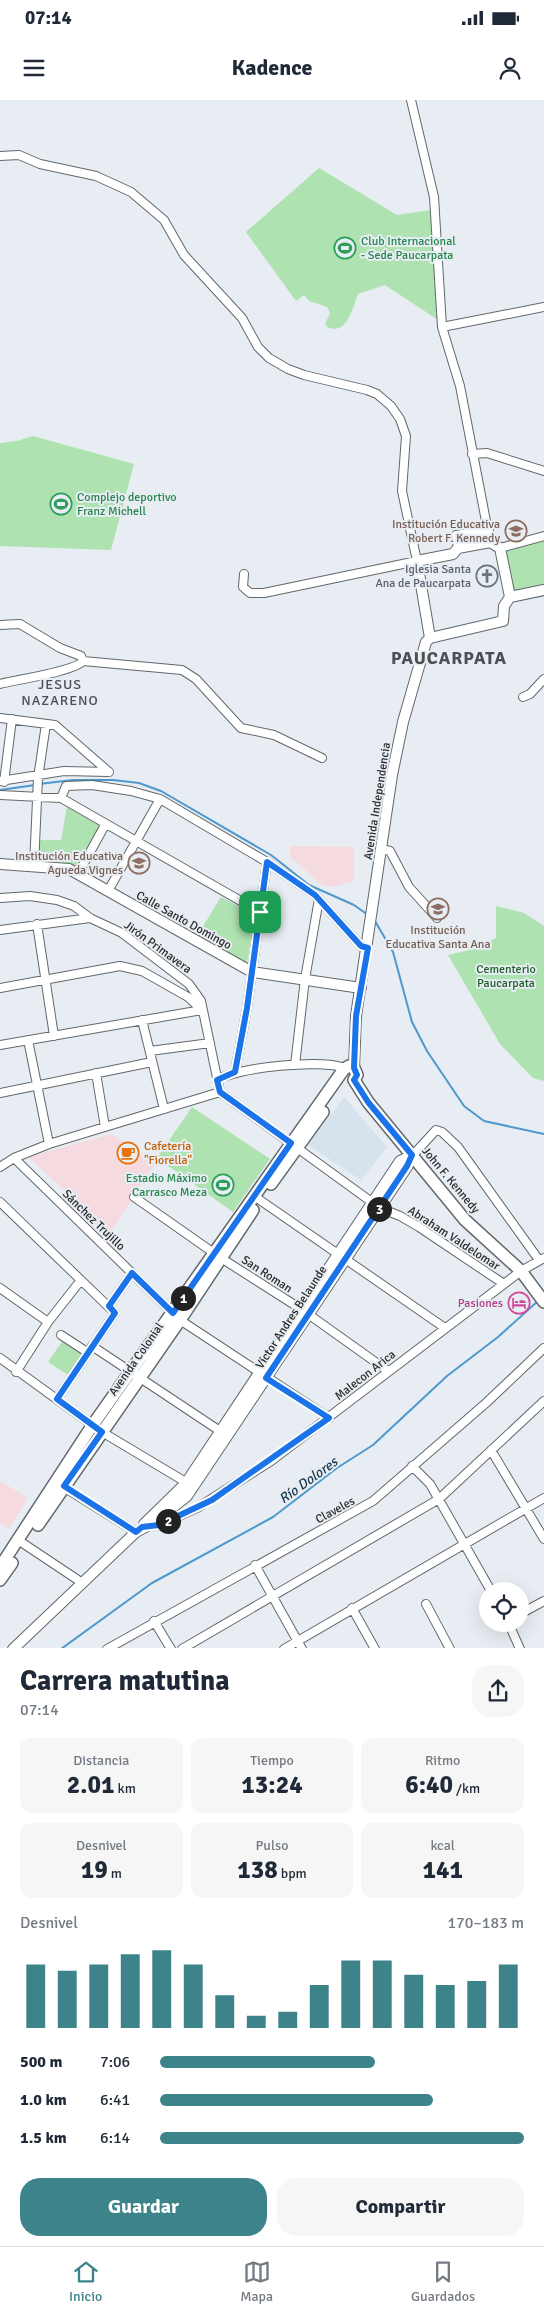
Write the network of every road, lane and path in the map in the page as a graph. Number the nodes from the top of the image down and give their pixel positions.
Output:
1 (412, 100) edge
2 (0, 156) edge
3 (544, 306) edge
4 (442, 327) junction
5 (472, 454) junction
6 (544, 471) edge
7 (490, 530) junction
8 (544, 536) edge
9 (490, 542) junction
10 (458, 548) junction
11 (500, 548) junction
12 (417, 561) junction
13 (244, 574) dead end
14 (544, 590) edge
15 (510, 597) junction
16 (0, 625) edge
17 (430, 638) junction
18 (83, 661) junction
19 (544, 679) edge
20 (0, 684) edge
21 (523, 697) dead end
22 (0, 718) edge
23 (12, 719) junction
24 (46, 724) junction
25 (322, 758) dead end
26 (38, 777) junction
27 (2, 781) edge
28 (37, 795) junction
29 (0, 796) edge
30 (61, 798) junction
31 (160, 799) junction
32 (105, 825) junction
33 (136, 843) junction
34 (381, 850) junction
35 (267, 862) junction
36 (0, 864) edge
37 (34, 866) junction
38 (78, 874) junction
39 (108, 891) junction
40 (0, 898) edge
41 (318, 899) junction
42 (260, 912) junction
43 (90, 918) junction
44 (437, 918) dead end
45 (37, 924) junction
46 (0, 930) edge
47 (368, 948) junction
48 (252, 972) junction
49 (305, 979) junction
50 (45, 980) junction
51 (0, 988) edge
52 (361, 988) junction
53 (202, 1010) junction
54 (142, 1020) junction
55 (54, 1036) junction
56 (28, 1040) junction
57 (210, 1043) junction
58 (0, 1045) edge
59 (150, 1051) junction
60 (152, 1062) junction
61 (295, 1065) junction
62 (235, 1072) junction
63 (348, 1072) junction
64 (96, 1073) junction
65 (217, 1080) junction
66 (38, 1085) junction
67 (220, 1092) junction
68 (0, 1093) edge
69 (164, 1109) junction
70 (105, 1127) junction
71 (49, 1144) junction
72 (294, 1145) junction
73 (412, 1155) junction
74 (14, 1158) junction
75 (0, 1167) edge
76 (134, 1197) dead end
77 (257, 1198) junction
78 (0, 1202) edge
79 (376, 1205) junction
80 (218, 1255) junction
81 (341, 1256) junction
82 (542, 1259) edge
83 (521, 1271) junction
84 (132, 1273) junction
85 (81, 1280) junction
86 (504, 1284) junction
87 (0, 1288) edge
88 (544, 1302) edge
89 (109, 1306) junction
90 (305, 1312) junction
91 (176, 1317) junction
92 (48, 1322) junction
93 (445, 1328) junction
94 (61, 1335) dead end
95 (544, 1348) edge
96 (90, 1349) junction
97 (0, 1358) edge
98 (388, 1371) junction
99 (16, 1372) junction
100 (135, 1375) junction
101 (263, 1375) junction
102 (57, 1399) junction
103 (544, 1402) edge
104 (329, 1418) junction
105 (97, 1429) junction
106 (224, 1434) junction
107 (491, 1450) junction
108 (412, 1466) junction
109 (190, 1485) junction
110 (59, 1486) junction
111 (544, 1498) edge
112 (439, 1499) junction
113 (527, 1507) junction
114 (139, 1530) junction
115 (544, 1539) edge
116 (21, 1542) junction
117 (464, 1543) junction
118 (256, 1566) junction
119 (0, 1567) edge
120 (0, 1580) edge
121 (81, 1582) junction
122 (486, 1582) edge
123 (272, 1596) junction
124 (544, 1600) edge
125 (426, 1604) dead end
126 (352, 1608) junction
127 (529, 1609) edge
128 (154, 1621) junction
129 (513, 1632) edge
130 (297, 1640) junction
131 (13, 1648) edge
132 (107, 1648) edge
133 (171, 1648) edge
134 (182, 1648) edge
135 (284, 1648) edge
136 (302, 1648) edge
137 (375, 1648) edge
138 (450, 1648) edge
139 (520, 1648) edge

1 - 4 street
2 - 12 street
3 - 4 street
4 - 5 street
5 - 6 street
5 - 7 street
7 - 9 street
7 - 10 street
8 - 11 street
9 - 10 street
9 - 11 street
10 - 12 street
11 - 15 street
12 - 13 street
12 - 17 street
14 - 15 street
15 - 17 street
16 - 18 street
17 - 34 street, Avenida Independencia
18 - 20 street
18 - 25 street
19 - 21 street
22 - 23 street
23 - 24 street
23 - 27 street
24 - 26 street
24 - 26 street
26 - 27 street
26 - 28 street
28 - 29 street
28 - 30 street
28 - 37 street
30 - 31 street
30 - 32 street
31 - 33 street
31 - 35 street
32 - 33 street
32 - 38 street
33 - 39 street
33 - 42 street
34 - 44 street
34 - 47 street, Avenida Independencia
35 - 41 street
35 - 42 street
36 - 37 street, Calle Santo Domingo
37 - 38 street, Calle Santo Domingo
38 - 39 street, Calle Santo Domingo
39 - 48 street, Calle Santo Domingo
40 - 43 street, Jirón Primavera
41 - 47 street
41 - 49 street
42 - 48 street
43 - 45 street
43 - 53 street, Jirón Primavera
45 - 46 street
45 - 50 street
47 - 52 street, Avenida Independencia
48 - 49 street, Calle Santo Domingo
48 - 62 street
49 - 52 street, Calle Santo Domingo
49 - 61 street
50 - 51 street
50 - 53 street
50 - 55 street
52 - 63 street, Avenida Independencia
53 - 54 street
53 - 57 street, Jirón Primavera
54 - 55 street
54 - 59 street
55 - 56 street
56 - 58 street
56 - 66 street
57 - 59 street
57 - 65 street, Jirón Primavera
59 - 60 street
60 - 64 street
60 - 69 street
61 - 62 street
61 - 63 street
62 - 65 street
63 - 72 main road, Avenida Colonial
63 - 73 main road, John F. Kennedy
64 - 66 street
64 - 70 street
65 - 67 street, Jirón Primavera
66 - 68 street
66 - 71 street
67 - 69 street
67 - 72 street, Abraham Valdelomar
69 - 70 street
70 - 71 street
71 - 74 street
72 - 77 main road, Avenida Colonial
72 - 79 street, Abraham Valdelomar
73 - 79 street, Víctor Andres Belaunde
73 - 82 street, Víctor Andres Belaunde
73 - 83 main road, John F. Kennedy
74 - 75 street
74 - 84 street, Sánchez Trujillo
76 - 80 street, San Roman
77 - 80 main road, Avenida Colonial
77 - 81 street
78 - 85 street
79 - 81 street, Víctor Andres Belaunde
79 - 86 street, Abraham Valdelomar
80 - 90 street, San Roman
80 - 91 main road, Avenida Colonial
81 - 90 street, Víctor Andres Belaunde
81 - 93 street
82 - 83 street, Malecon Arica
83 - 86 street, Malecon Arica
83 - 88 main road, John F. Kennedy
84 - 89 street
84 - 91 street, Sánchez Trujillo
85 - 89 street
85 - 92 street
86 - 93 street, Malecon Arica
87 - 92 street
89 - 96 street
90 - 98 street, San Roman
90 - 101 street, Víctor Andres Belaunde
91 - 100 main road, Avenida Colonial
91 - 101 street, Sánchez Trujillo
92 - 99 street
93 - 98 street, Malecon Arica
94 - 96 street
95 - 108 street, Claveles
96 - 100 street
96 - 102 street
97 - 99 street
98 - 104 street, Malecon Arica
99 - 102 street
100 - 105 main road, Avenida Colonial
100 - 106 street
101 - 104 street, Sánchez Trujillo
101 - 106 street, Víctor Andres Belaunde
102 - 105 street
103 - 107 street
104 - 114 street, Malecon Arica
105 - 109 street
105 - 110 main road, Avenida Colonial
106 - 109 street, Víctor Andres Belaunde
107 - 112 street
107 - 113 street
108 - 112 street
108 - 118 street, Claveles
109 - 114 street, Víctor Andres Belaunde
110 - 114 street
110 - 116 main road, Avenida Colonial
111 - 113 street
112 - 117 street
112 - 123 street
113 - 115 street
113 - 117 street
114 - 121 street, Víctor Andres Belaunde
116 - 119 main road, Avenida Colonial
116 - 120 main road, Avenida Colonial
116 - 121 street
117 - 122 street
117 - 126 street
118 - 123 street
118 - 128 street, Claveles
121 - 131 street, Víctor Andres Belaunde
123 - 130 street
123 - 134 street
124 - 127 street
125 - 138 street
126 - 130 street
126 - 137 street
128 - 132 street, Claveles
128 - 133 street
129 - 139 street
130 - 135 street
130 - 136 street

